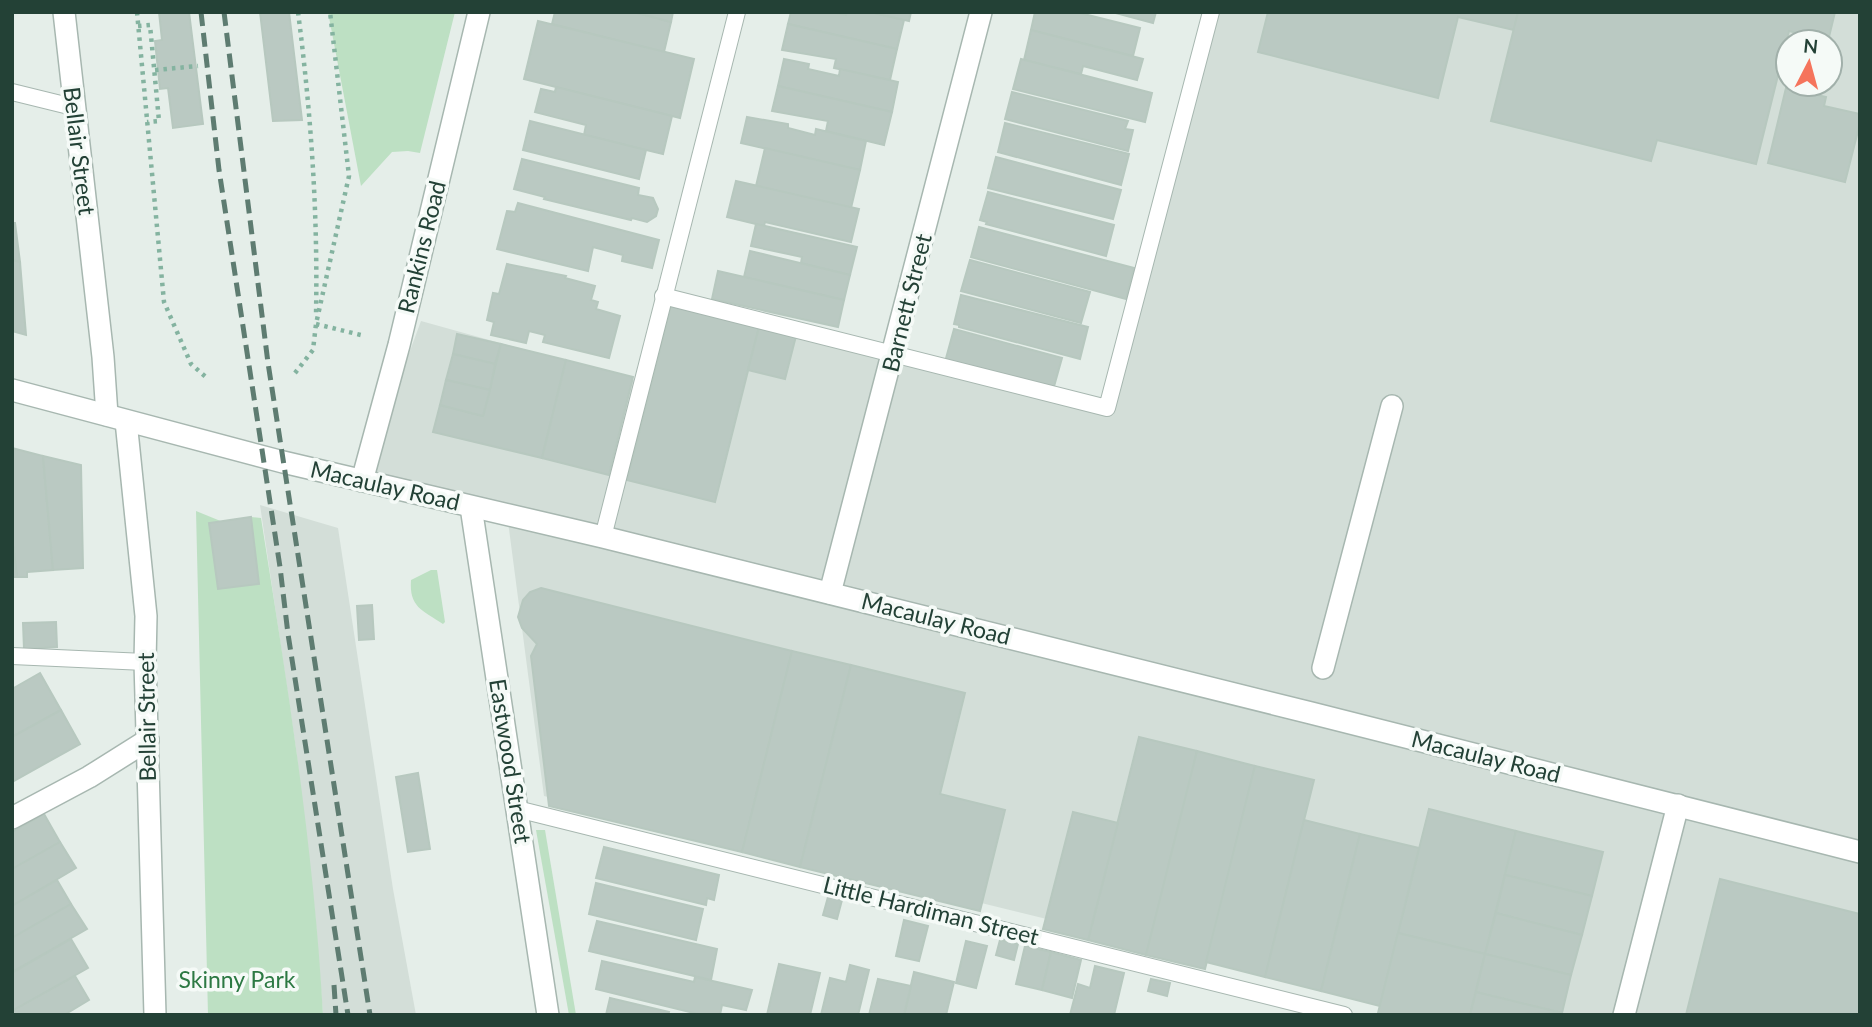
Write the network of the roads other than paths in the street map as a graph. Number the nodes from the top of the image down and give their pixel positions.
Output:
1 (64, 12) edge
2 (479, 12) edge
3 (737, 12) edge
4 (981, 12) edge
5 (1210, 12) edge
6 (12, 92) edge
7 (73, 107) junction
8 (663, 296) junction
9 (895, 353) junction
10 (12, 390) edge
11 (1392, 406) dead end
12 (116, 418) junction
13 (362, 481) junction
14 (471, 506) junction
15 (603, 537) junction
16 (830, 593) junction
17 (12, 656) edge
18 (145, 662) junction
19 (1323, 668) dead end
20 (148, 740) junction
21 (1678, 805) junction
22 (517, 809) junction
23 (12, 818) edge
24 (1860, 852) edge
25 (155, 1015) edge
26 (548, 1015) edge
27 (1344, 1015) edge
28 (1624, 1015) edge

1 - 7 street, Bellair Street
2 - 13 street, Rankins Road
3 - 8 lane
4 - 9 street, Barnett Street
5 - 9 lane
6 - 7 lane
7 - 12 street, Bellair Street
8 - 9 lane
8 - 15 lane
9 - 16 street, Barnett Street
10 - 12 street, Macaulay Road
11 - 19 street
12 - 13 street, Macaulay Road
12 - 18 street, Bellair Street
13 - 14 street, Macaulay Road
14 - 15 street, Macaulay Road
14 - 22 street, Eastwood Street
15 - 16 street, Macaulay Road
16 - 21 street, Macaulay Road
17 - 18 lane
18 - 20 street, Bellair Street
20 - 23 street
20 - 25 street, Bellair Street
21 - 24 street, Macaulay Road
21 - 28 street
22 - 26 street, Eastwood Street
22 - 27 lane, Little Hardiman Street

